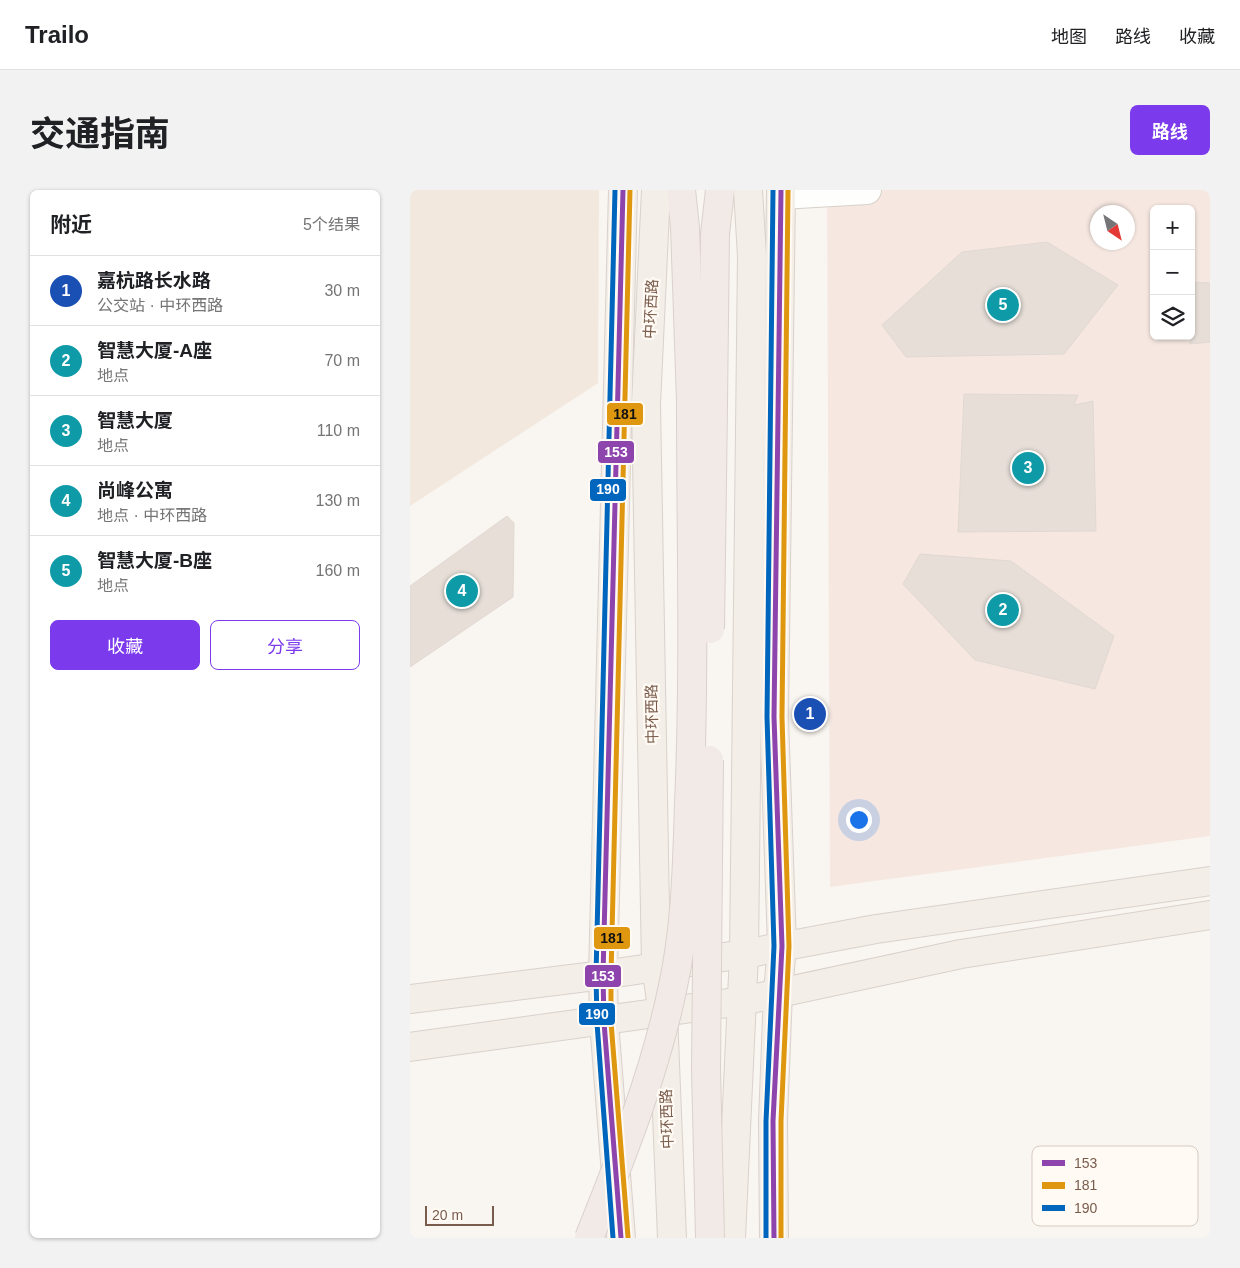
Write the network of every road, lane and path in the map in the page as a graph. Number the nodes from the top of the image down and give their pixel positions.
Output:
1 (623, 190) edge
2 (656, 190) edge
3 (681, 190) edge
4 (720, 190) edge
5 (748, 190) edge
6 (867, 190) edge
7 (781, 193) edge
8 (702, 403) junction
9 (1210, 882) edge
10 (1210, 915) edge
11 (782, 946) junction
12 (744, 954) junction
13 (656, 966) junction
14 (603, 976) junction
15 (778, 992) junction
16 (410, 999) edge
17 (742, 1001) junction
18 (663, 1014) junction
19 (604, 1022) junction
20 (410, 1047) edge
21 (589, 1238) edge
22 (621, 1238) edge
23 (672, 1238) edge
24 (710, 1238) edge
25 (731, 1238) edge
26 (774, 1238) edge

1 - 14 main road
2 - 13 main road, 中环西路
3 - 8 highway
4 - 8 highway
5 - 12 main road
6 - 7 street
7 - 11 main road
8 - 21 highway, bridge
8 - 24 highway, bridge
9 - 11 main road
10 - 15 main road
11 - 12 main road
11 - 15 main road
12 - 13 main road
12 - 17 main road
13 - 14 main road
13 - 18 main road, 中环西路
14 - 16 main road
14 - 19 main road
15 - 17 main road
15 - 26 main road
17 - 18 main road
17 - 25 main road
18 - 19 main road
18 - 23 main road, 中环西路
19 - 20 main road
19 - 22 main road

